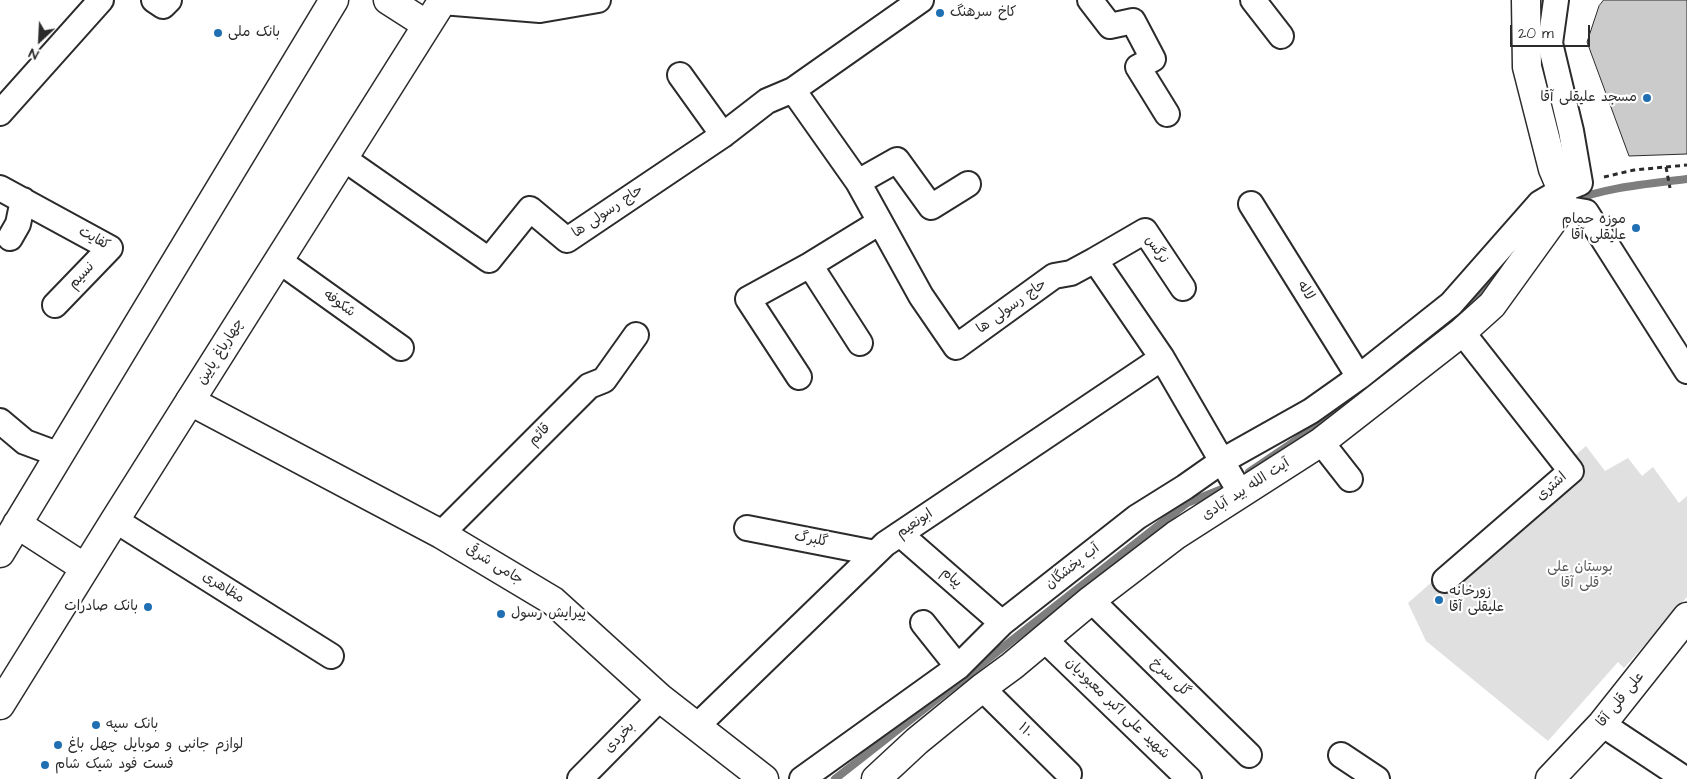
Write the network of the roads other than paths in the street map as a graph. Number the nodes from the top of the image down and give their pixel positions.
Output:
1 (101, 0) edge
2 (154, 0) edge
3 (169, 0) edge
4 (334, 0) edge
5 (388, 0) edge
6 (598, 0) edge
7 (1090, 0) edge
8 (1253, 0) edge
9 (1526, 0) edge
10 (1556, 0) edge
11 (443, 1) edge
12 (908, 4) edge
13 (427, 25) junction
14 (1281, 36) dead end
15 (680, 75) dead end
16 (793, 90) junction
17 (2, 105) edge
18 (1167, 114) dead end
19 (723, 135) junction
20 (343, 158) junction
21 (858, 182) junction
22 (968, 184) dead end
23 (1564, 187) junction
24 (0, 188) edge
25 (23, 200) junction
26 (1251, 204) dead end
27 (880, 222) junction
28 (10, 238) dead end
29 (110, 248) joint
30 (278, 260) junction
31 (1096, 260) junction
32 (810, 265) junction
33 (1183, 288) dead end
34 (55, 305) dead end
35 (1462, 332) junction
36 (636, 335) dead end
37 (860, 344) dead end
38 (401, 348) dead end
39 (1162, 358) junction
40 (1687, 372) edge
41 (799, 377) dead end
42 (1360, 377) junction
43 (190, 401) junction
44 (0, 421) edge
45 (1321, 442) junction
46 (60, 455) junction
47 (1222, 461) junction
48 (1350, 479) dead end
49 (1241, 494) junction
50 (114, 520) junction
51 (18, 524) junction
52 (747, 528) dead end
53 (441, 534) junction
54 (900, 534) junction
55 (875, 552) junction
56 (0, 553) edge
57 (85, 568) junction
58 (1445, 580) dead end
59 (1091, 600) junction
60 (1687, 617) edge
61 (923, 623) dead end
62 (1002, 623) junction
63 (1044, 638) junction
64 (331, 656) dead end
65 (958, 666) junction
66 (982, 688) junction
67 (660, 698) junction
68 (0, 705) edge
69 (1602, 724) junction
70 (697, 726) junction
71 (1341, 755) dead end
72 (1249, 756) dead end
73 (1069, 774) dead end
74 (580, 779) edge
75 (764, 779) edge
76 (802, 779) edge
77 (876, 779) edge
78 (1190, 779) edge
79 (1377, 779) edge
80 (1550, 779) edge
81 (1685, 779) edge

1 - 17 street
2 - 3 street
4 - 46 street
5 - 13 street
6 - 11 street
7 - 18 street
8 - 14 street
9 - 23 street
10 - 23 street
11 - 13 street, چهارباغ پایین
12 - 16 street, حاج رسولی ها
13 - 20 street, چهارباغ پایین
15 - 19 street
16 - 19 street, حاج رسولی ها
16 - 21 street, حاج رسولی ها
19 - 20 street, حاج رسولی ها
20 - 30 street, چهارباغ پایین
21 - 22 street
21 - 27 street, حاج رسولی ها
23 - 35 street, آیت الله بید آبادی
23 - 40 street
23 - 42 street, آب پخشگان
24 - 25 street, کفایت
25 - 28 street
25 - 29 street, کفایت
26 - 42 street, لاله
27 - 31 street, حاج رسولی ها
27 - 32 street
29 - 34 street, نسیم
30 - 38 street, شکوفه
30 - 43 street, چهارباغ پایین
31 - 33 street, نرگس
31 - 39 street
32 - 37 street
32 - 41 street
35 - 45 street, آیت الله بید آبادی
35 - 58 street, اشتری
36 - 53 street, قائم
39 - 47 street
39 - 54 street, ابونعیم
42 - 47 street, آب پخشگان
43 - 50 street, چهارباغ پایین
43 - 53 street, جامی شرقی
44 - 46 street
45 - 48 street
45 - 49 street, آیت الله بید آبادی
46 - 51 street
47 - 49 street
47 - 62 street, آب پخشگان
49 - 59 street, آیت الله بید آبادی
50 - 57 street, چهارباغ پایین
50 - 64 street, مظاهری
51 - 56 street
51 - 57 street
52 - 55 street, گلبرگ
53 - 67 street, جامی شرقی
54 - 55 street, ابونعیم
54 - 62 street, پیام
55 - 70 street, ابونعیم
57 - 68 street, چهارباغ پایین
59 - 63 street, آیت الله بید آبادی
59 - 72 street, گل سرخ
60 - 69 street, علی قلی آقا
61 - 65 street
62 - 65 street, آب پخشگان
63 - 66 street, آیت الله بید آبادی
63 - 78 street, شهید علی اکبر معبودیان
65 - 76 street, آب پخشگان
66 - 73 street, ۱۱۰
66 - 77 street, آیت الله بید آبادی
67 - 70 street, جامی شرقی
67 - 74 street, بخردی
69 - 80 street, علی قلی آقا
69 - 81 street
70 - 75 street, جامی شرقی
71 - 79 street

